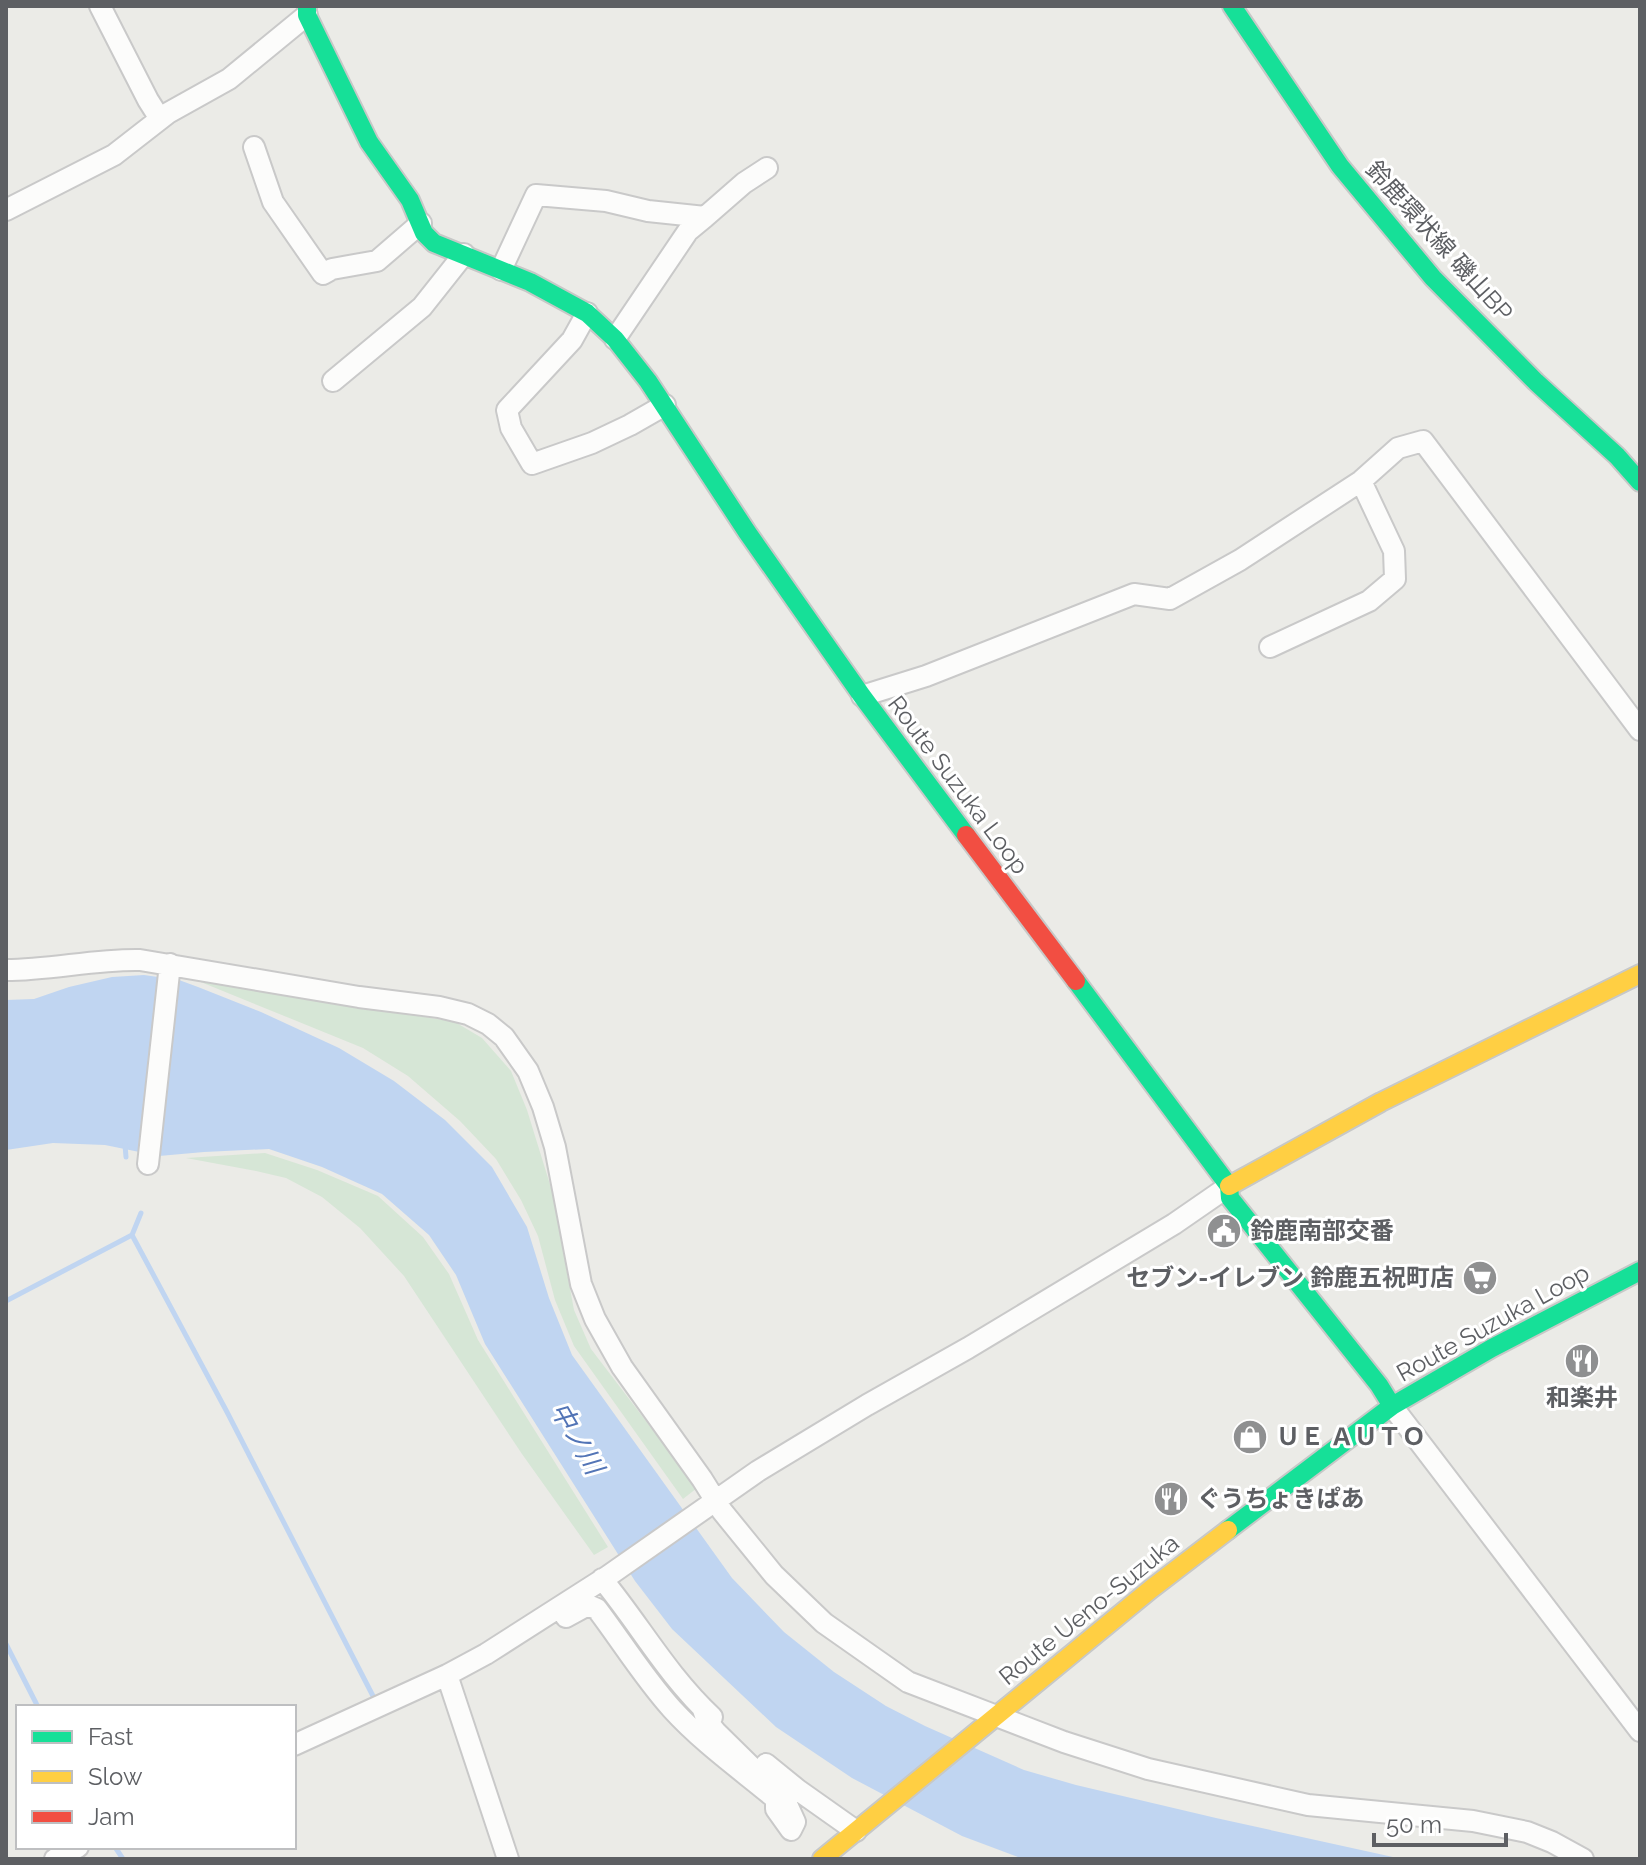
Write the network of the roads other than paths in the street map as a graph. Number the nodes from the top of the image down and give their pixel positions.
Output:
1 (100, 6) edge
2 (1232, 6) edge
3 (307, 10) edge
4 (160, 119) junction
5 (254, 147) dead end
6 (767, 168) dead end
7 (6, 210) edge
8 (705, 217) junction
9 (421, 223) junction
10 (464, 254) junction
11 (501, 270) junction
12 (587, 313) junction
13 (615, 339) junction
14 (333, 381) dead end
15 (665, 405) junction
16 (1361, 481) junction
17 (1640, 482) edge
18 (1270, 647) dead end
19 (862, 696) junction
20 (1640, 730) edge
21 (170, 964) junction
22 (6, 970) edge
23 (1640, 974) edge
24 (148, 1164) dead end
25 (1229, 1186) junction
26 (1640, 1271) edge
27 (1392, 1406) junction
28 (716, 1505) junction
29 (605, 1577) junction
30 (450, 1680) junction
31 (702, 1707) junction
32 (993, 1719) junction
33 (1640, 1731) edge
34 (296, 1744) edge
35 (856, 1831) junction
36 (74, 1849) edge
37 (55, 1859) edge
38 (508, 1859) edge
39 (822, 1859) edge
40 (1583, 1859) edge

1 - 4 street
2 - 17 main road, 鈴鹿環状線 磯山BP
3 - 4 street
3 - 9 main road, Route Suzuka Loop
4 - 7 street
5 - 9 street
6 - 8 street
8 - 11 street
8 - 13 street
9 - 10 main road, Route Suzuka Loop
10 - 11 main road, Route Suzuka Loop
10 - 14 street
11 - 12 main road, Route Suzuka Loop
12 - 13 main road, Route Suzuka Loop
12 - 15 street
13 - 15 main road, Route Suzuka Loop
15 - 19 main road, Route Suzuka Loop
16 - 18 street
16 - 19 street
16 - 20 street
19 - 25 main road, Route Suzuka Loop
21 - 22 street
21 - 24 street
21 - 28 street
23 - 25 main road
25 - 27 main road, Route Suzuka Loop
25 - 28 street
26 - 27 main road, Route Suzuka Loop
27 - 32 main road, Route Ueno-Suzuka
27 - 33 street
28 - 29 street
28 - 32 street
29 - 30 street
29 - 31 street
30 - 31 street
30 - 34 street
30 - 38 street
31 - 35 street
32 - 35 main road, Route Ueno-Suzuka
32 - 40 street
35 - 39 main road, Route Ueno-Suzuka
36 - 37 street

